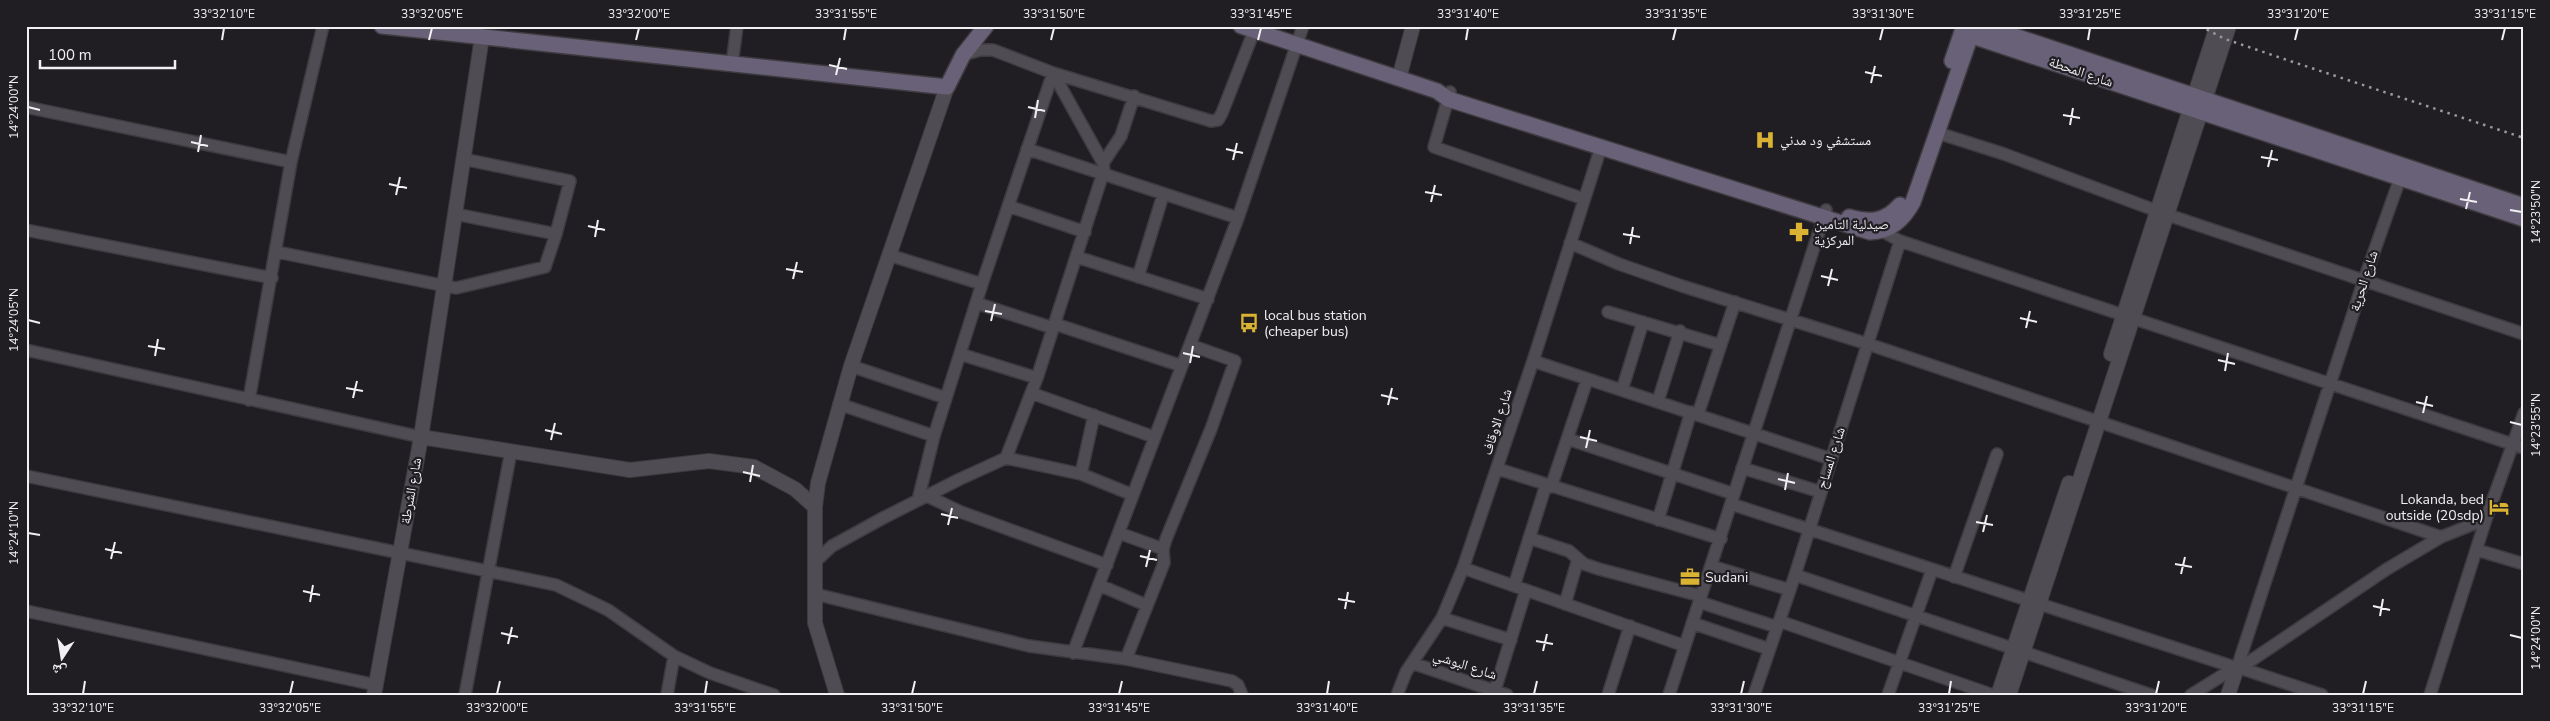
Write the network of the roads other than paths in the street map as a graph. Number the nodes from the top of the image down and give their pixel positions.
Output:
1 (324, 26) edge
2 (382, 26) edge
3 (737, 26) edge
4 (986, 26) edge
5 (1303, 26) edge
6 (1413, 26) edge
7 (1985, 26) edge
8 (2217, 26) edge
9 (2229, 26) edge
10 (1247, 28) edge
11 (1968, 30) edge
12 (482, 37) junction
13 (1298, 46) junction
14 (963, 55) junction
15 (732, 64) junction
16 (1053, 73) junction
17 (1399, 78) junction
18 (947, 87) junction
19 (1445, 94) junction
20 (1134, 96) junction
21 (2198, 104) junction
22 (26, 108) edge
23 (1938, 133) junction
24 (1601, 147) junction
25 (1027, 150) junction
26 (463, 158) junction
27 (291, 162) junction
28 (1662, 162) junction
29 (1104, 169) junction
30 (2402, 172) junction
31 (1163, 195) junction
32 (1584, 199) junction
33 (1008, 206) junction
34 (2524, 206) edge
35 (2162, 213) junction
36 (455, 214) junction
37 (1824, 214) junction
38 (1238, 218) junction
39 (2524, 219) edge
40 (1880, 226) junction
41 (26, 230) edge
42 (1085, 232) junction
43 (556, 234) junction
44 (1900, 241) junction
45 (1570, 243) junction
46 (277, 252) junction
47 (889, 254) junction
48 (1077, 257) junction
49 (1138, 277) junction
50 (272, 278) junction
51 (2364, 280) junction
52 (982, 284) junction
53 (444, 286) junction
54 (1208, 299) junction
55 (1735, 302) junction
56 (976, 303) junction
57 (1608, 312) dead end
58 (2128, 316) junction
59 (1789, 320) junction
60 (1643, 322) junction
61 (1054, 326) junction
62 (1680, 331) junction
63 (2524, 334) edge
64 (1190, 344) junction
65 (1868, 344) junction
66 (1720, 345) junction
67 (26, 350) edge
68 (960, 354) junction
69 (1533, 361) junction
70 (851, 366) junction
71 (1182, 366) junction
72 (1037, 378) junction
73 (1587, 380) junction
74 (2331, 385) junction
75 (1622, 390) junction
76 (1031, 393) junction
77 (946, 398) junction
78 (249, 400) junction
79 (1658, 401) junction
80 (839, 404) junction
81 (1694, 413) junction
82 (2524, 413) edge
83 (1094, 415) junction
84 (2095, 420) junction
85 (1752, 434) junction
86 (934, 436) junction
87 (421, 437) junction
88 (1154, 437) junction
89 (1568, 439) junction
90 (2512, 444) junction
91 (2524, 448) edge
92 (511, 452) junction
93 (1997, 454) dead end
94 (1006, 458) junction
95 (1831, 459) junction
96 (1498, 468) junction
97 (1742, 468) junction
98 (1672, 473) junction
99 (1081, 474) junction
100 (26, 476) edge
101 (1549, 486) junction
102 (2297, 487) junction
103 (1821, 492) junction
104 (1134, 495) junction
105 (923, 498) junction
106 (1733, 499) junction
107 (815, 507) junction
108 (2486, 519) junction
109 (1658, 520) junction
110 (1808, 530) junction
111 (1119, 533) junction
112 (2441, 537) junction
113 (1529, 538) junction
114 (1720, 539) junction
115 (1163, 549) junction
116 (2477, 550) junction
117 (400, 552) junction
118 (1578, 559) junction
119 (816, 561) junction
120 (2524, 564) edge
121 (1107, 565) junction
122 (1712, 566) junction
123 (1463, 568) junction
124 (488, 570) junction
125 (1932, 570) junction
126 (1795, 575) junction
127 (1954, 577) junction
128 (1100, 585) junction
129 (1514, 586) junction
130 (1526, 590) junction
131 (1790, 590) junction
132 (815, 594) junction
133 (1700, 599) junction
134 (2034, 602) junction
135 (1566, 604) junction
136 (1146, 605) junction
137 (26, 611) edge
138 (1916, 616) junction
139 (1442, 618) junction
140 (1692, 623) junction
141 (1778, 624) junction
142 (1630, 626) junction
143 (1511, 640) junction
144 (1685, 646) junction
145 (1769, 649) junction
146 (2018, 651) junction
147 (1072, 653) junction
148 (674, 656) junction
149 (1126, 659) junction
150 (1899, 662) junction
151 (1412, 663) junction
152 (2237, 668) junction
153 (375, 690) edge
154 (1495, 690) junction
155 (465, 695) edge
156 (667, 695) edge
157 (774, 695) edge
158 (837, 695) edge
159 (1242, 695) edge
160 (1397, 695) edge
161 (1508, 695) edge
162 (1608, 695) edge
163 (1669, 695) edge
164 (1754, 695) edge
165 (1888, 695) edge
166 (1993, 695) edge
167 (1998, 695) edge
168 (2009, 695) edge
169 (2151, 695) edge
170 (2191, 695) edge
171 (2228, 695) edge
172 (2322, 695) edge
173 (2430, 695) edge

1 - 27 street
2 - 12 main road
3 - 15 street
4 - 14 main road
5 - 13 street
6 - 17 street
7 - 21 main road, شارع المحطة
8 - 21 street
9 - 21 street
10 - 13 main road
10 - 20 street
11 - 21 main road, شارع المحطة
11 - 23 main road
11 - 40 main road
12 - 15 main road
12 - 26 street, شارع الشرطة
13 - 17 main road
13 - 38 street
14 - 16 street
14 - 18 main road
15 - 18 main road
16 - 20 street
16 - 25 street
16 - 29 street
17 - 19 main road
18 - 47 street
19 - 24 main road
19 - 28 main road
19 - 32 street
20 - 29 street
21 - 30 main road
21 - 35 street
22 - 27 street
23 - 35 street
23 - 40 main road
24 - 28 main road
24 - 32 street, شارع الاوقاف
25 - 29 street
25 - 33 street
26 - 36 street, شارع الشرطة
26 - 43 street
27 - 46 street
28 - 37 main road
29 - 31 street
29 - 42 street
30 - 34 main road
30 - 39 main road
30 - 51 street, شارع الحرية
31 - 38 street
31 - 49 street
32 - 45 street, شارع الاوقاف
33 - 42 street
33 - 52 street
35 - 51 street
35 - 58 street
36 - 43 street
36 - 53 street, شارع الشرطة
37 - 40 main road
37 - 59 street
38 - 54 street
40 - 44 street
41 - 50 street
42 - 48 street
43 - 53 street
44 - 58 street
44 - 65 street, شارع المساح
45 - 55 street
45 - 69 street, شارع الاوقاف
46 - 50 street
46 - 53 street
47 - 52 street
47 - 70 street
48 - 49 street
48 - 61 street
49 - 54 street
50 - 78 street
51 - 63 street
51 - 74 street, شارع الحرية
52 - 56 street
53 - 87 street, شارع الشرطة
54 - 64 street
55 - 59 street
55 - 66 street
56 - 61 street
56 - 68 street
57 - 60 street
58 - 74 street
58 - 84 street
59 - 65 street
59 - 85 street
60 - 62 street
60 - 75 street
61 - 71 street
61 - 72 street
62 - 66 street
62 - 79 street
64 - 71 street
64 - 115 street
65 - 84 street
65 - 95 street, شارع المساح
66 - 81 street
67 - 78 street
68 - 72 street
68 - 77 street
69 - 73 street
69 - 96 street, شارع الاوقاف
70 - 77 street
70 - 80 street
71 - 88 street
72 - 76 street
73 - 75 street
73 - 89 street
74 - 90 street
74 - 102 street, شارع الحرية
75 - 79 street
76 - 83 street
76 - 94 street
77 - 86 street
78 - 87 street
79 - 81 street
80 - 86 street
80 - 107 street
81 - 85 street
81 - 98 street
82 - 90 street
83 - 88 street
83 - 99 street
84 - 102 street
84 - 134 street
85 - 95 street
85 - 97 street
86 - 105 street
87 - 92 street
87 - 117 street, شارع الشرطة
88 - 104 street
89 - 98 street
89 - 101 street
90 - 91 street
90 - 108 street
92 - 107 street
92 - 124 street
93 - 127 street
94 - 99 street
94 - 105 street
95 - 103 street, شارع المساح
96 - 101 street
96 - 123 street, شارع الاوقاف
97 - 103 street
97 - 106 street
98 - 106 street
98 - 109 street
99 - 104 street
100 - 117 street
101 - 109 street
101 - 113 street
102 - 112 street
102 - 152 street, شارع الحرية
103 - 110 street, شارع المساح
104 - 111 street
105 - 119 street
105 - 121 street
106 - 110 street
106 - 114 street
107 - 119 street
108 - 112 street
108 - 116 street
109 - 114 street
110 - 125 street
110 - 126 street, شارع المساح
111 - 115 street
111 - 121 street
112 - 152 street
113 - 118 street
113 - 129 street
114 - 122 street
115 - 136 street
116 - 120 street
116 - 173 street
117 - 124 street
117 - 153 street, شارع الشرطة
118 - 133 street
118 - 135 street
119 - 132 street
121 - 128 street
122 - 131 street
122 - 133 street
123 - 129 street
123 - 139 street, شارع الاوقاف
124 - 148 street
124 - 155 street
125 - 127 street
125 - 138 street
126 - 131 street, شارع المساح
126 - 138 street
127 - 134 street
128 - 136 street
128 - 147 street
129 - 130 street
130 - 135 street
130 - 143 street
131 - 141 street, شارع المساح
132 - 147 street
132 - 158 street
133 - 140 street
133 - 141 street
134 - 146 street
134 - 152 street
135 - 142 street
136 - 149 street
137 - 153 street
138 - 146 street
138 - 150 street
139 - 143 street
139 - 151 street, شارع الاوقاف
140 - 144 street
140 - 145 street
141 - 145 street, شارع المساح
141 - 150 street
142 - 144 street
142 - 162 street
143 - 154 street
144 - 163 street
145 - 164 street, شارع المساح
146 - 167 street
146 - 168 street
146 - 169 street
147 - 149 street
148 - 156 street
148 - 157 street
149 - 159 street
150 - 165 street
150 - 166 street
151 - 154 street, شارع البوشي
151 - 160 street, شارع الاوقاف
152 - 170 street
152 - 171 street
152 - 172 street
154 - 161 street, شارع البوشي

